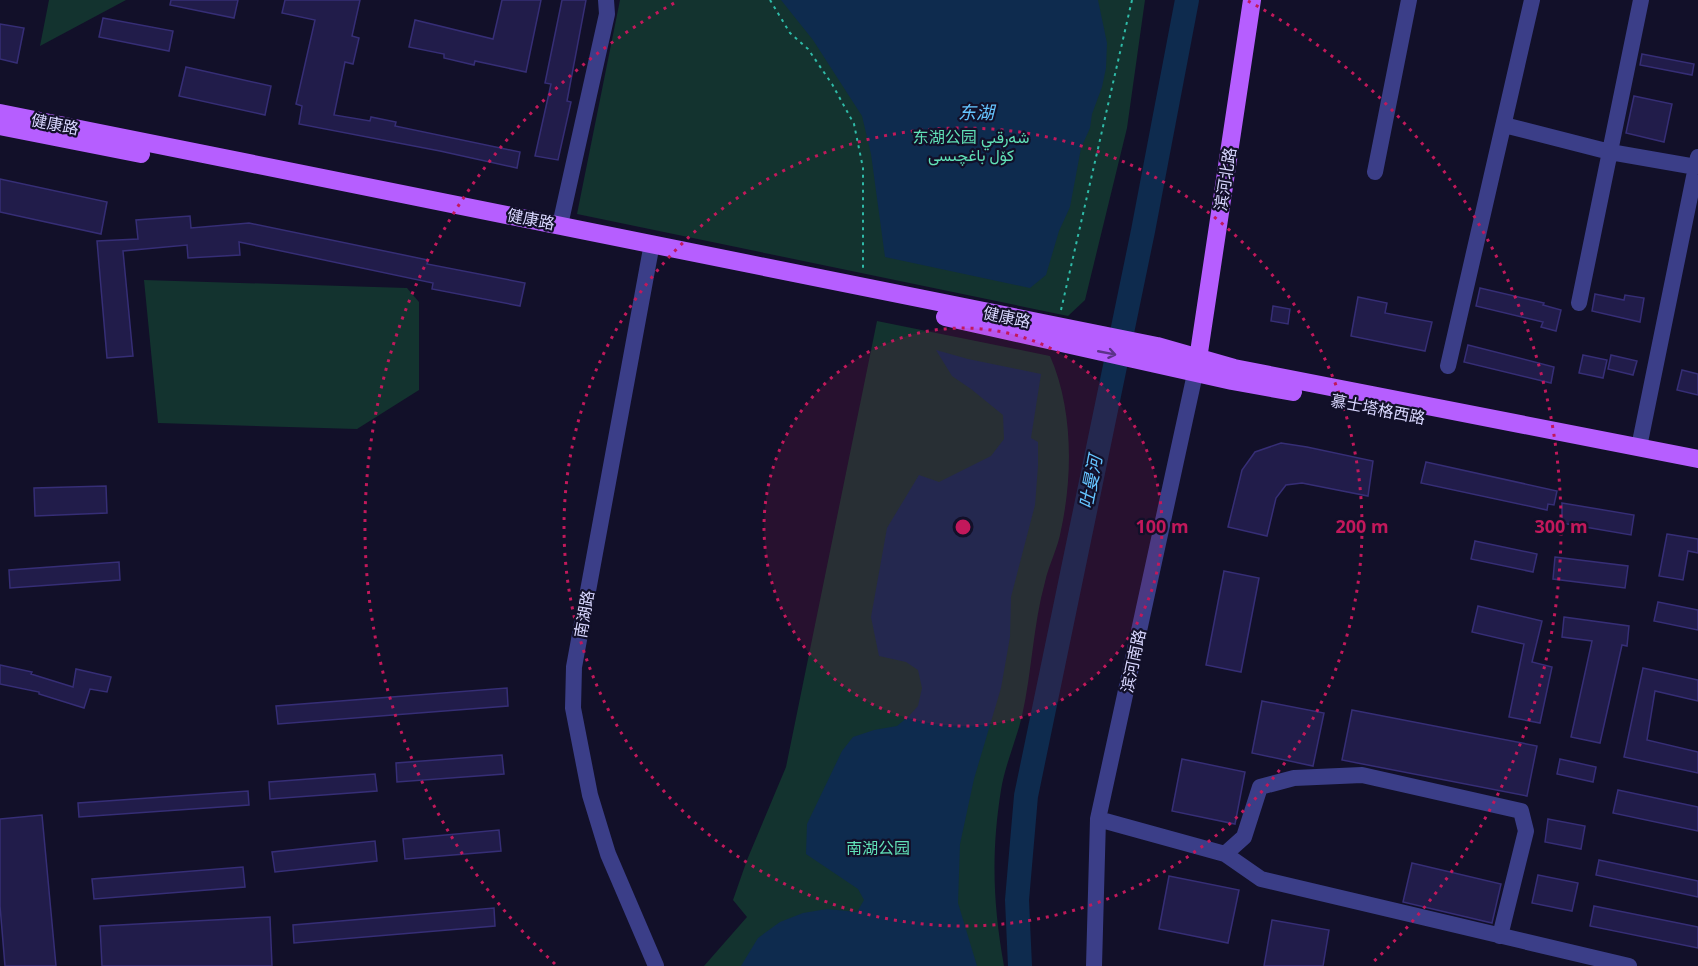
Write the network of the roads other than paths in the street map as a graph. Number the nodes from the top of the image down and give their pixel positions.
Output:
1 (606, 0) edge
2 (1252, 0) edge
3 (1409, 0) edge
4 (1532, 0) edge
5 (1641, 0) edge
6 (0, 113) edge
7 (1504, 125) junction
8 (0, 126) edge
9 (1610, 152) junction
10 (1697, 162) edge
11 (1375, 172) dead end
12 (560, 225) junction
13 (651, 254) junction
14 (1579, 303) dead end
15 (1059, 333) junction
16 (1196, 366) junction
17 (1448, 366) dead end
18 (1639, 447) junction
19 (1698, 459) edge
20 (1698, 471) edge
21 (1098, 819) junction
22 (1225, 854) junction
23 (1500, 936) junction
24 (654, 965) edge
25 (1094, 966) edge
26 (1629, 966) edge

1 - 12 street
2 - 16 main road, 滨河北路
3 - 11 street
4 - 7 street
5 - 9 street
6 - 12 main road, 健康路
7 - 9 street
7 - 17 street
8 - 13 main road, 健康路
9 - 10 street
9 - 14 street
10 - 18 street
12 - 15 main road, 健康路
13 - 15 main road, 健康路
13 - 24 street, 南湖路
15 - 16 main road, 慕士塔格西路
16 - 18 main road, 慕士塔格西路
16 - 20 main road, 慕士塔格西路
16 - 21 street, 滨河南路
18 - 19 main road, 慕士塔格西路
21 - 22 street
21 - 25 street, 滨河南路
22 - 23 street
22 - 23 street
23 - 26 street

